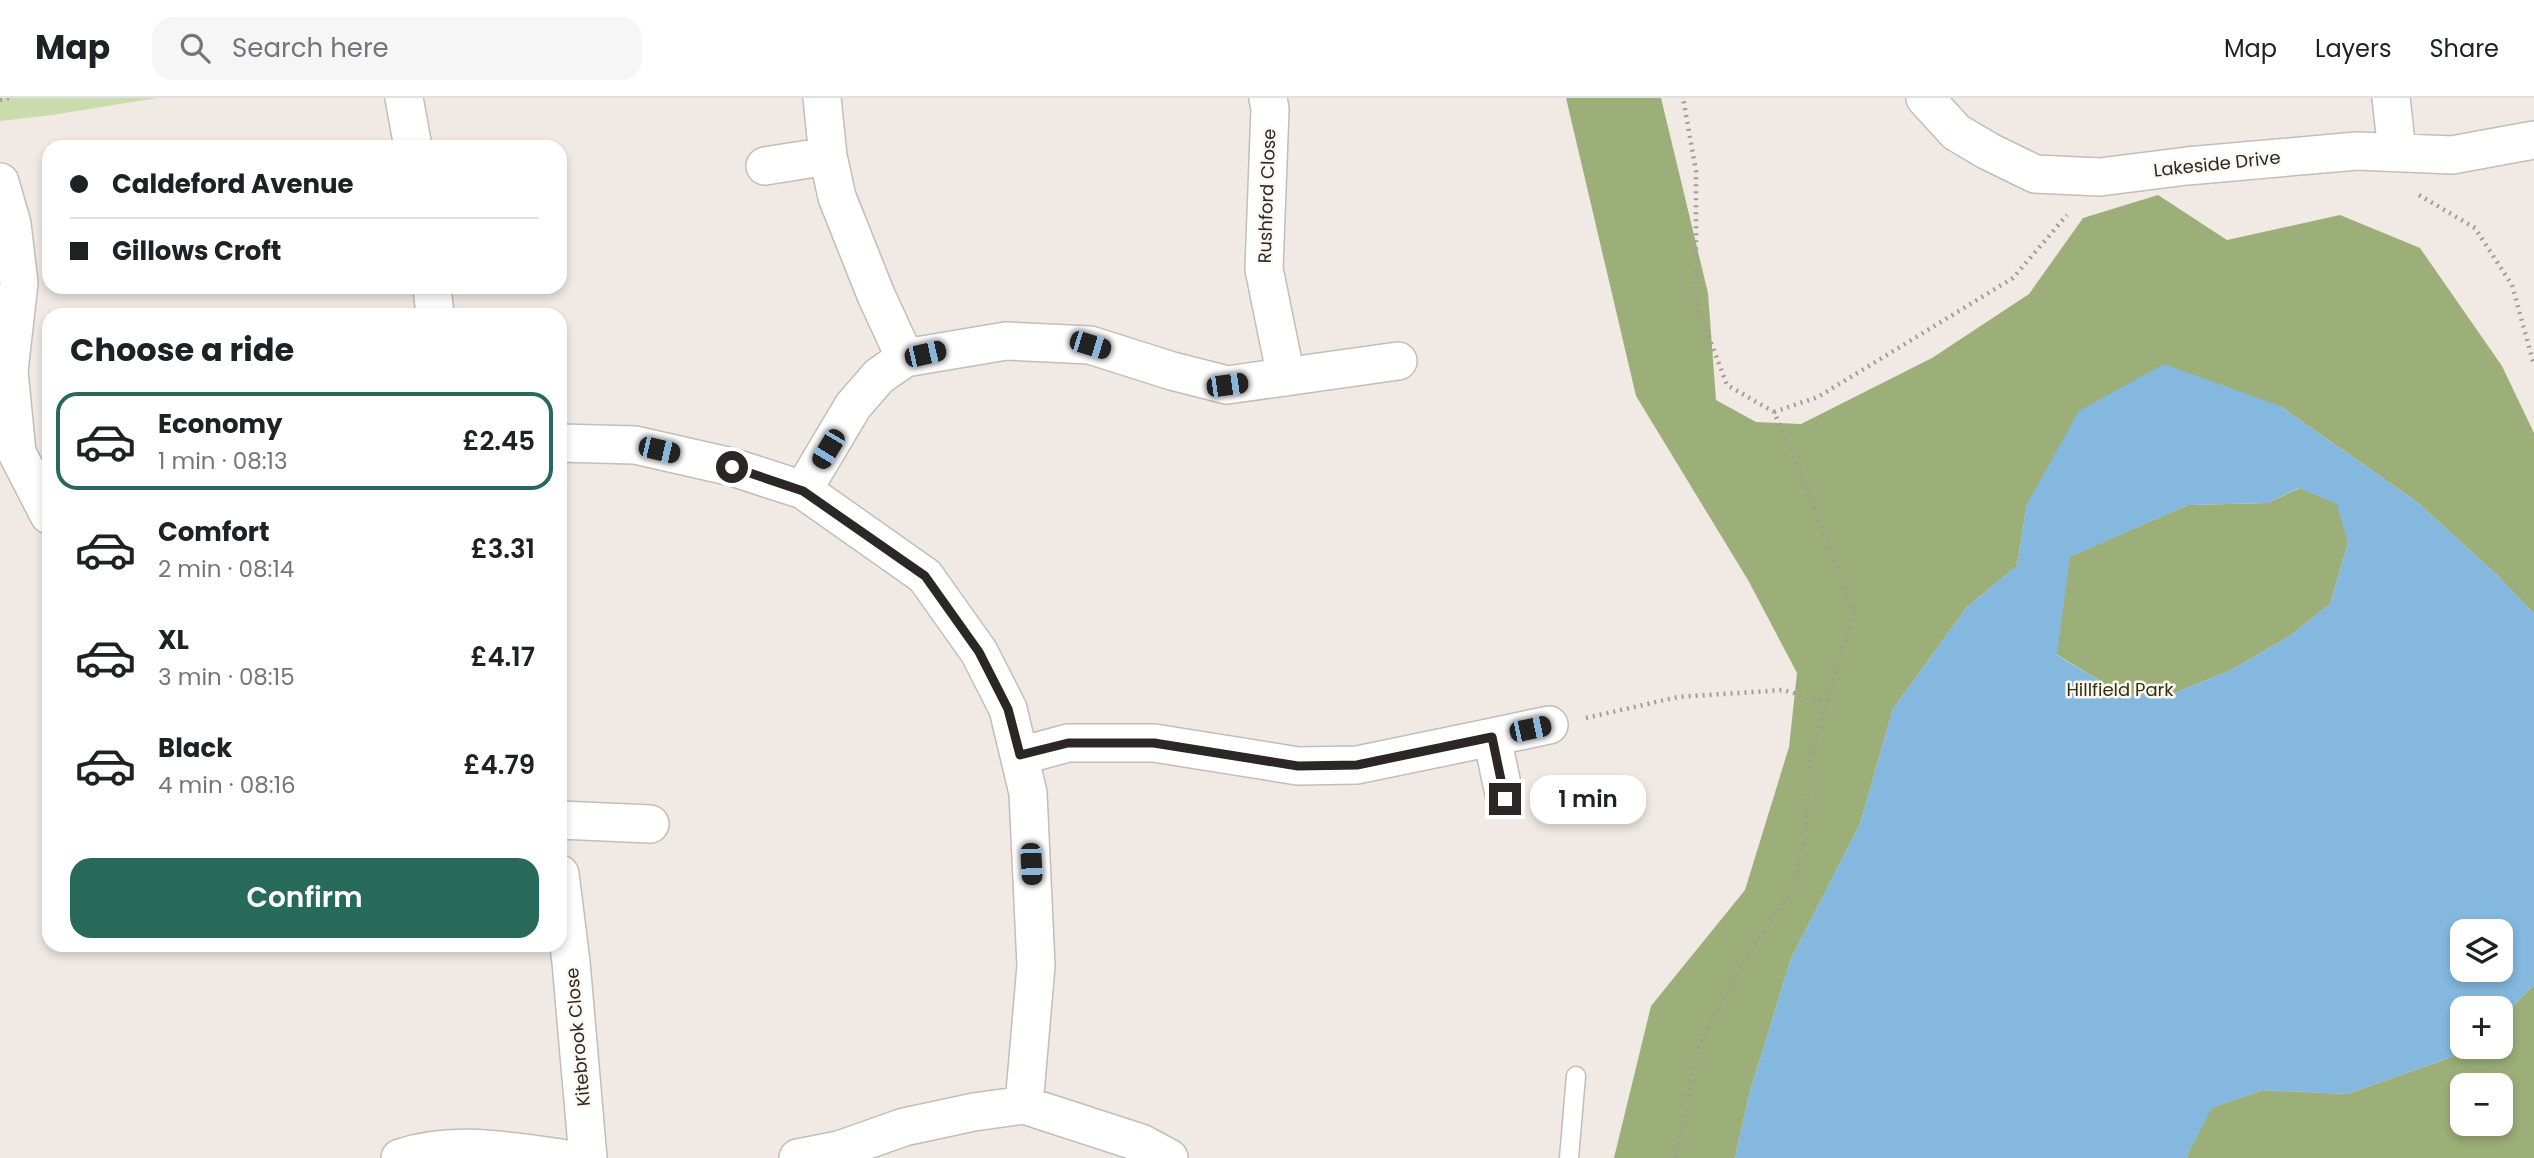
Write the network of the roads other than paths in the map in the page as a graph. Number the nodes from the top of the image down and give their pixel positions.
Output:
1 (404, 98) edge
2 (822, 98) edge
3 (1268, 98) edge
4 (1924, 98) edge
5 (2391, 98) edge
6 (412, 140) edge
7 (2534, 141) edge
8 (2397, 151) junction
9 (828, 156) junction
10 (765, 166) dead end
11 (0, 182) edge
12 (905, 358) junction
13 (1398, 361) dead end
14 (1286, 377) junction
15 (567, 443) edge
16 (803, 491) junction
17 (42, 501) edge
18 (1549, 725) road end
19 (1492, 737) junction
20 (1020, 755) junction
21 (1505, 799) dead end
22 (567, 820) edge
23 (650, 824) dead end
24 (567, 929) edge
25 (1576, 1076) dead end
26 (1024, 1105) junction
27 (400, 1158) edge
28 (561, 1158) edge
29 (588, 1158) edge
30 (798, 1158) edge
31 (1169, 1158) edge
32 (1569, 1158) edge

1 - 6 street
2 - 9 street
3 - 14 street, Rushford Close
4 - 8 street, Lakeside Drive
5 - 8 street
7 - 8 street, Lakeside Drive
9 - 10 street
9 - 12 street
11 - 17 street
12 - 14 street
12 - 16 street
13 - 14 street
15 - 16 street
16 - 20 street
18 - 19 street
19 - 20 street
19 - 21 street
20 - 26 street
22 - 23 street
24 - 29 street, Kitebrook Close
25 - 32 lane
26 - 30 street
26 - 31 street
27 - 28 street

